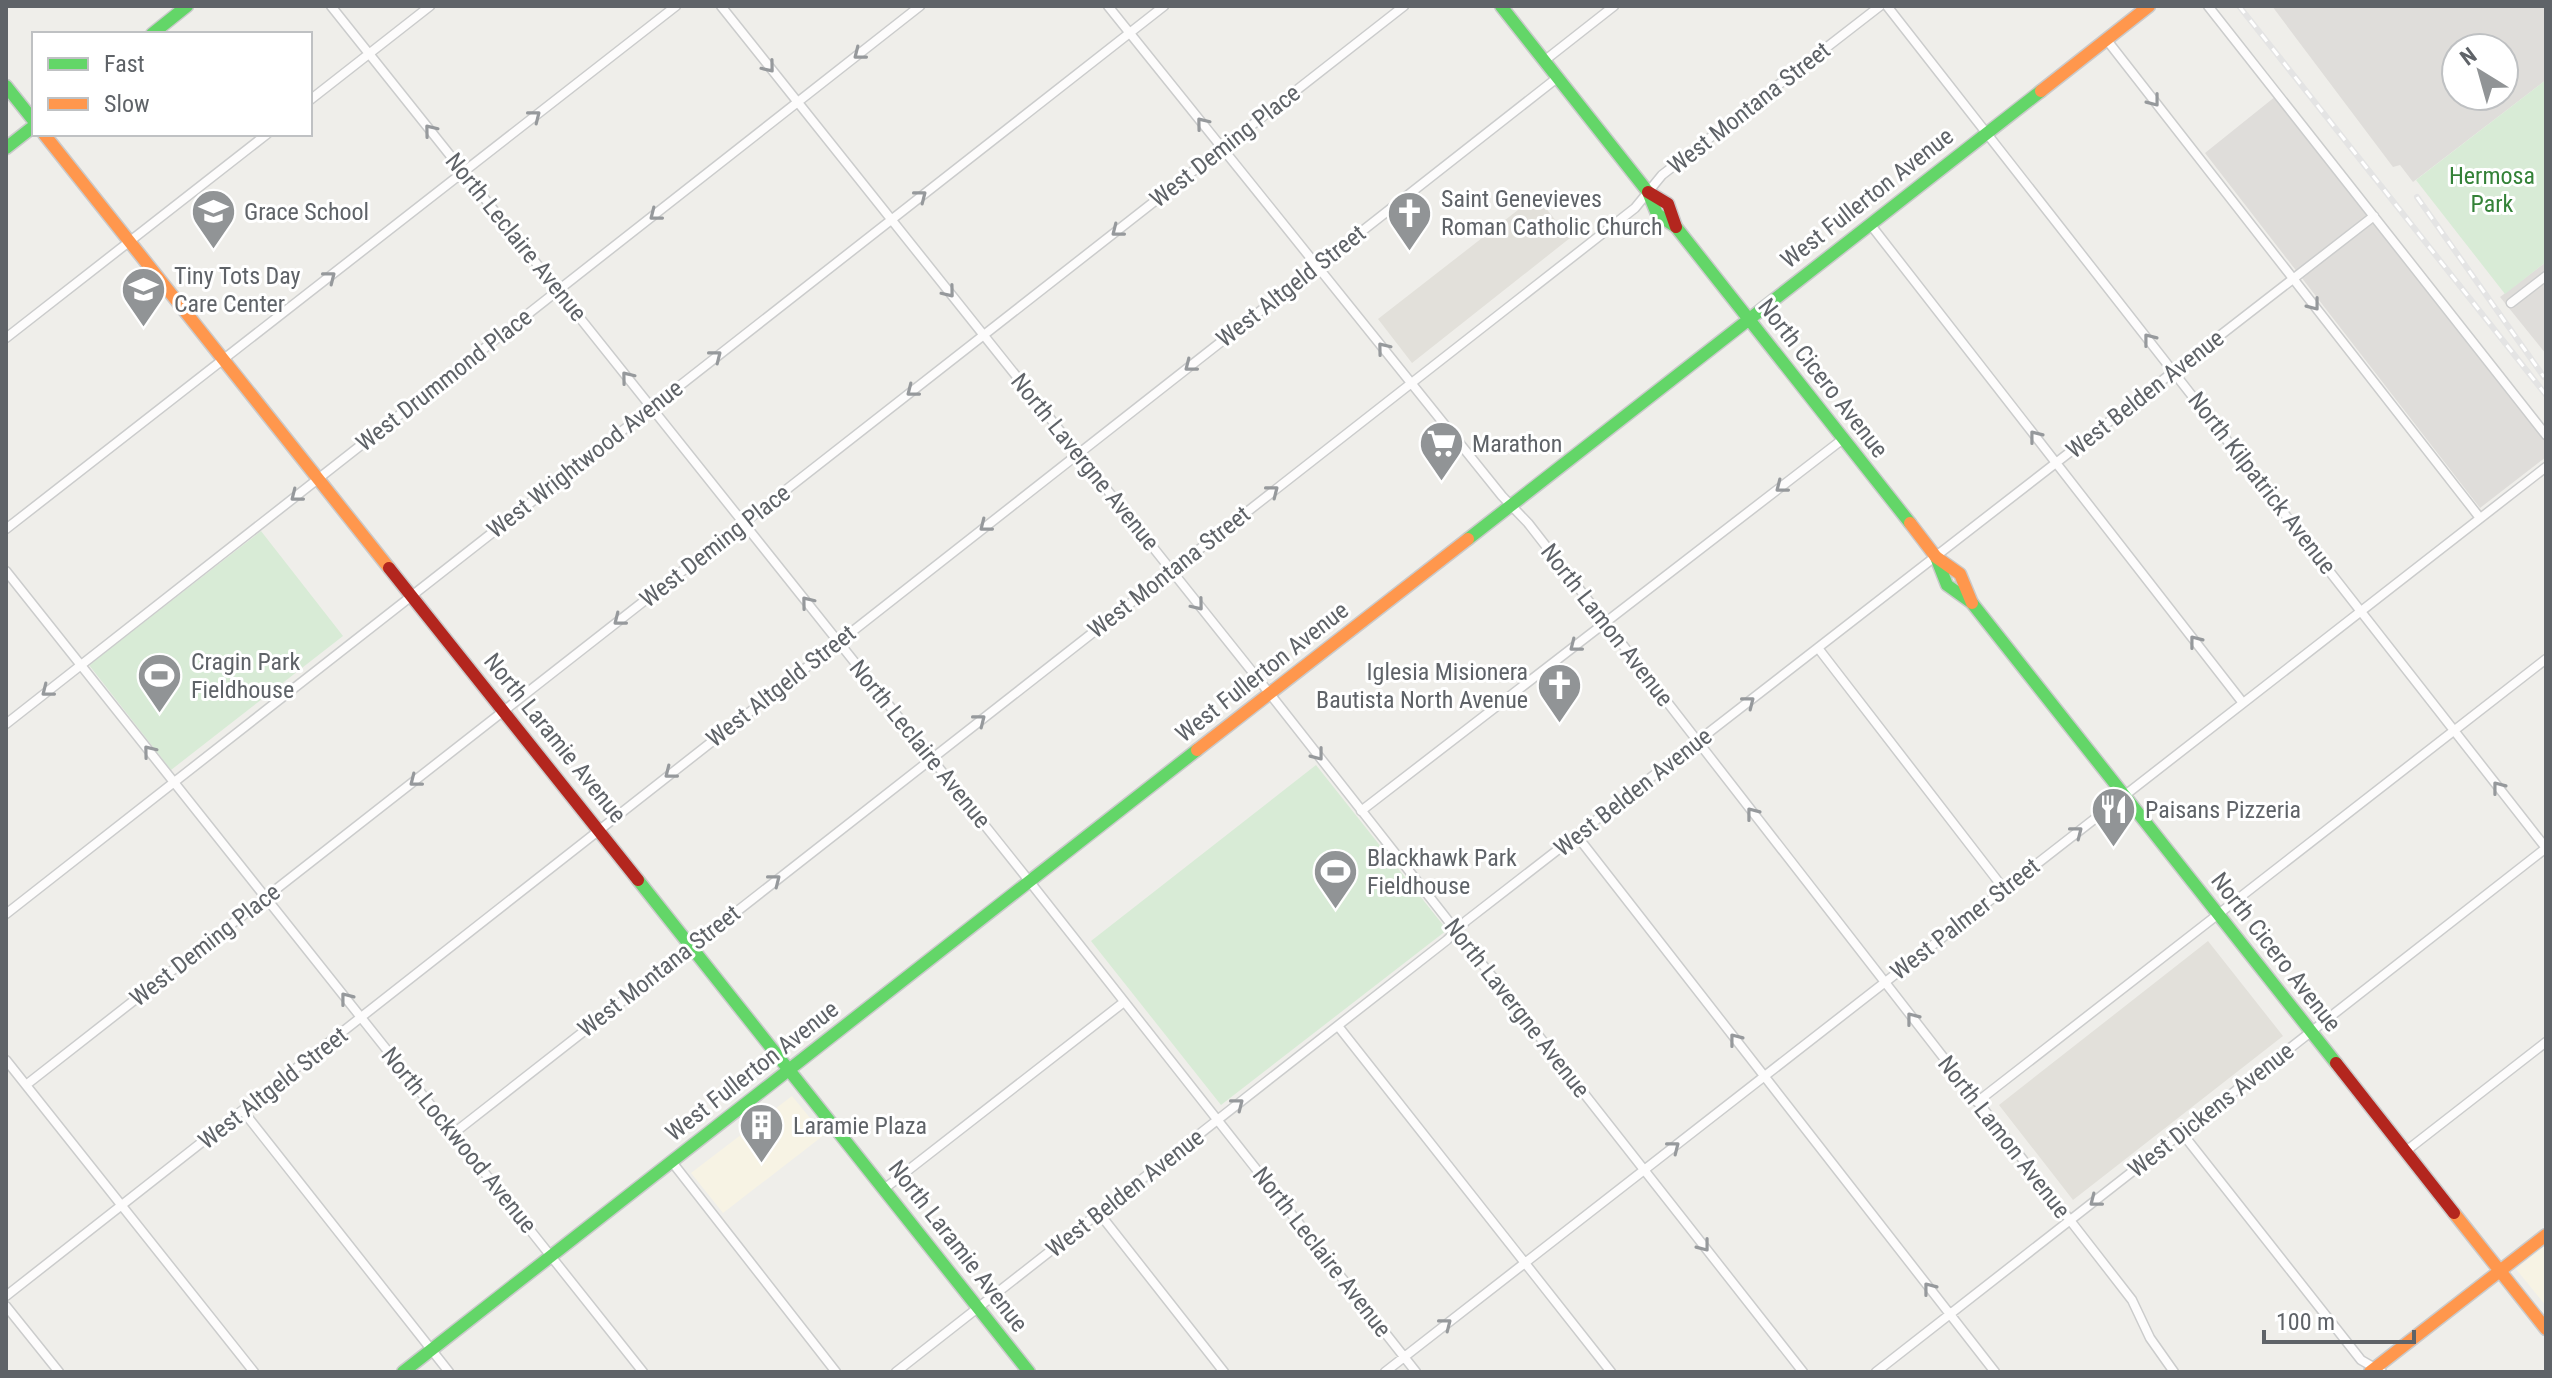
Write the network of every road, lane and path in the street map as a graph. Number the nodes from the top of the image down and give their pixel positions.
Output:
1 (187, 6) edge
2 (331, 6) edge
3 (430, 6) edge
4 (676, 6) edge
5 (721, 6) edge
6 (920, 6) edge
7 (1108, 6) edge
8 (1164, 6) edge
9 (1404, 6) edge
10 (1501, 6) edge
11 (1614, 6) edge
12 (1880, 6) edge
13 (1887, 6) edge
14 (2149, 6) edge
15 (2208, 6) edge
16 (154, 32) edge
17 (1130, 33) junction
18 (2106, 39) junction
19 (369, 54) junction
20 (1544, 61) junction
21 (1557, 78) junction
22 (6, 86) edge
23 (312, 98) edge
24 (798, 102) junction
25 (32, 121) edge
26 (32, 126) edge
27 (1988, 132) junction
28 (46, 136) edge
29 (264, 136) edge
30 (6, 148) edge
31 (1222, 148) junction
32 (464, 172) junction
33 (1648, 192) junction
34 (2374, 216) junction
35 (891, 220) junction
36 (1870, 224) junction
37 (130, 241) junction
38 (1317, 266) junction
39 (2546, 276) edge
40 (2294, 279) junction
41 (558, 290) junction
42 (2511, 303) dead end
43 (1748, 319) junction
44 (983, 335) junction
45 (6, 338) edge
46 (225, 359) junction
47 (2174, 371) junction
48 (1411, 383) junction
49 (652, 407) junction
50 (2546, 435) edge
51 (1843, 439) junction
52 (1078, 454) junction
53 (2056, 463) junction
54 (2546, 467) edge
55 (320, 478) junction
56 (1511, 505) junction
57 (2480, 518) junction
58 (744, 523) junction
59 (6, 529) edge
60 (1936, 557) junction
61 (6, 571) edge
62 (1171, 571) junction
63 (413, 594) junction
64 (2361, 611) junction
65 (1605, 622) junction
66 (838, 641) junction
67 (1818, 648) junction
68 (2546, 659) edge
69 (81, 665) junction
70 (1270, 694) junction
71 (2243, 703) junction
72 (505, 710) junction
73 (6, 724) edge
74 (2454, 730) junction
75 (1698, 742) junction
76 (931, 758) junction
77 (174, 782) junction
78 (2124, 795) junction
79 (1361, 811) junction
80 (599, 829) junction
81 (1577, 836) junction
82 (2546, 848) edge
83 (1030, 882) junction
84 (2004, 889) junction
85 (266, 897) junction
86 (6, 914) edge
87 (2218, 914) junction
88 (1456, 931) junction
89 (692, 945) junction
90 (1884, 983) junction
91 (1124, 1002) junction
92 (361, 1017) junction
93 (1338, 1026) junction
94 (2311, 1032) junction
95 (2546, 1042) edge
96 (6, 1060) edge
97 (791, 1069) junction
98 (1764, 1076) junction
99 (26, 1085) junction
100 (1977, 1102) junction
101 (243, 1111) junction
102 (1218, 1120) junction
103 (454, 1133) junction
104 (2182, 1133) junction
105 (2406, 1151) junction
106 (672, 1162) junction
107 (1644, 1170) junction
108 (884, 1189) junction
109 (122, 1205) junction
110 (1099, 1213) junction
111 (2070, 1220) junction
112 (2546, 1235) edge
113 (552, 1256) junction
114 (1525, 1263) junction
115 (2500, 1271) junction
116 (6, 1296) edge
117 (6, 1306) edge
118 (978, 1308) junction
119 (1950, 1314) junction
120 (2546, 1329) edge
121 (431, 1350) junction
122 (1404, 1357) junction
123 (2376, 1371) edge
124 (59, 1372) edge
125 (254, 1372) edge
126 (403, 1372) edge
127 (449, 1372) edge
128 (643, 1372) edge
129 (836, 1372) edge
130 (896, 1372) edge
131 (1029, 1372) edge
132 (1224, 1372) edge
133 (1385, 1372) edge
134 (1416, 1372) edge
135 (1611, 1372) edge
136 (1803, 1372) edge
137 (1876, 1372) edge
138 (1995, 1372) edge
139 (2174, 1372) edge

1 - 16 main road
2 - 19 street, North Leclaire Avenue
3 - 19 street
32 -> 4 street
5 -> 24 street, North Lavergne Avenue
6 -> 24 street, West Drummond Place
7 - 17 street, North Lamon Avenue
8 - 17 street, West Wrightwood Avenue
9 - 31 street, West Deming Place
10 - 20 main road, North Cicero Avenue
11 - 20 street
12 - 33 street, West Montana Street
13 - 27 street, North Kilpatrick Avenue
14 - 18 main road, West Fullerton Avenue
15 - 34 street
31 -> 17 street, North Lamon Avenue
35 -> 17 street, West Wrightwood Avenue
18 - 27 main road, West Fullerton Avenue
18 -> 40 street
19 - 23 street
32 -> 19 street, North Leclaire Avenue
20 - 21 main road, North Cicero Avenue
21 - 33 main road, North Cicero Avenue
21 - 38 street, West Altgeld Street
22 - 25 main road
24 - 35 street, North Lavergne Avenue
24 -> 41 street, West Drummond Place
26 - 30 main road
27 - 36 main road, West Fullerton Avenue
47 -> 27 street, North Kilpatrick Avenue
28 - 37 main road, North Laramie Avenue
29 - 37 street
31 - 38 street, North Lamon Avenue
31 -> 44 street, West Deming Place
32 - 41 street, North Leclaire Avenue
46 -> 32 street
33 - 43 main road, North Cicero Avenue
33 - 48 street, West Montana Street
34 - 40 street, West Belden Avenue
34 - 50 street
35 -> 44 street, North Lavergne Avenue
49 -> 35 street, West Wrightwood Avenue
36 - 43 main road, West Fullerton Avenue
53 -> 36 street
37 - 45 street
37 - 46 main road, North Laramie Avenue
48 -> 38 street, North Lamon Avenue
38 -> 52 street, West Altgeld Street
39 - 42 street
40 - 47 street, West Belden Avenue
40 -> 57 street
49 -> 41 street, North Leclaire Avenue
41 - 55 street, West Drummond Place
43 - 51 main road, North Cicero Avenue
43 - 56 main road, West Fullerton Avenue
44 - 52 street, North Lavergne Avenue
44 -> 58 street, West Deming Place
46 - 55 main road, North Laramie Avenue
46 - 59 street
47 - 53 street, West Belden Avenue
47 - 64 street, North Kilpatrick Avenue
48 - 56 street, North Lamon Avenue
62 -> 48 street, West Montana Street
49 - 58 street, North Leclaire Avenue
49 - 63 street, West Wrightwood Avenue
51 - 60 main road, North Cicero Avenue
51 -> 65 street
52 - 62 street, North Lavergne Avenue
52 -> 66 street, West Altgeld Street
53 - 60 street, West Belden Avenue
71 -> 53 street
54 - 57 street, West Palmer Street
55 - 63 main road, North Laramie Avenue
55 -> 69 street, West Drummond Place
56 - 65 street, North Lamon Avenue
56 - 70 main road, West Fullerton Avenue
57 - 64 street, West Palmer Street
66 -> 58 street, North Leclaire Avenue
58 -> 72 street, West Deming Place
60 - 67 street, West Belden Avenue
60 - 78 main road, North Cicero Avenue
61 - 69 street, North Lockwood Avenue
62 -> 70 street, North Lavergne Avenue
76 -> 62 street, West Montana Street
63 - 72 main road, North Laramie Avenue
63 - 77 street, West Wrightwood Avenue
64 - 71 street, West Palmer Street
64 - 74 street, North Kilpatrick Avenue
65 - 75 street, North Lamon Avenue
65 -> 79 street
66 - 76 street, North Leclaire Avenue
66 -> 80 street, West Altgeld Street
75 -> 67 street, West Belden Avenue
67 - 84 street
68 - 74 street
69 -> 73 street, West Drummond Place
77 -> 69 street, North Lockwood Avenue
70 -> 79 street, North Lavergne Avenue
70 - 83 main road, West Fullerton Avenue
71 - 78 street, West Palmer Street
72 - 80 main road, North Laramie Avenue
72 -> 85 street, West Deming Place
82 -> 74 street, North Kilpatrick Avenue
74 - 87 street
75 - 81 street, West Belden Avenue
90 -> 75 street, North Lamon Avenue
76 - 83 street, North Leclaire Avenue
89 -> 76 street, West Montana Street
77 - 85 street, North Lockwood Avenue
77 - 86 street, West Wrightwood Avenue
84 -> 78 street, West Palmer Street
78 - 87 main road, North Cicero Avenue
79 - 88 street, North Lavergne Avenue
80 - 89 main road, North Laramie Avenue
80 - 92 street, West Altgeld Street
81 - 88 street, West Belden Avenue
98 -> 81 street
82 - 94 street, West Dickens Avenue
83 - 91 street, North Leclaire Avenue
83 - 97 main road, West Fullerton Avenue
84 - 90 street, West Palmer Street
92 -> 85 street, North Lockwood Avenue
85 - 99 street, West Deming Place
87 - 94 main road, North Cicero Avenue
87 - 100 street
88 - 93 street, West Belden Avenue
88 - 107 street, North Lavergne Avenue
89 - 97 main road, North Laramie Avenue
89 - 103 street, West Montana Street
90 - 98 street, West Palmer Street
100 -> 90 street, North Lamon Avenue
91 - 102 street, North Leclaire Avenue
91 - 108 street
92 - 101 street, West Altgeld Street
92 - 103 street, North Lockwood Avenue
102 -> 93 street, West Belden Avenue
93 - 114 street
94 - 104 street, West Dickens Avenue
94 - 105 main road, North Cicero Avenue
95 - 105 street
96 - 99 street
97 - 106 main road, West Fullerton Avenue
97 - 108 main road, North Laramie Avenue
107 -> 98 street, West Palmer Street
119 -> 98 street
99 - 109 street
100 - 111 street, North Lamon Avenue
101 - 109 street, West Altgeld Street
101 - 121 street
102 - 110 street, West Belden Avenue
102 - 122 street, North Leclaire Avenue
103 - 113 street, North Lockwood Avenue
104 -> 111 street, West Dickens Avenue
104 - 123 street
105 - 115 main road, North Cicero Avenue
106 - 113 main road, West Fullerton Avenue
106 - 129 street
107 - 114 street, West Palmer Street
107 -> 136 street, North Lavergne Avenue
108 - 118 main road, North Laramie Avenue
109 - 116 street, West Altgeld Street
109 - 125 street
110 - 118 street, West Belden Avenue
110 - 132 street
111 - 119 street, West Dickens Avenue
111 - 139 street, North Lamon Avenue
112 - 115 main road
113 - 121 main road, West Fullerton Avenue
113 - 128 street, North Lockwood Avenue
122 -> 114 street, West Palmer Street
114 - 135 street
115 - 120 main road, North Cicero Avenue
115 - 123 main road
117 - 124 street
118 - 130 street, West Belden Avenue
118 - 131 main road, North Laramie Avenue
119 - 137 street, West Dickens Avenue
119 - 138 street
121 - 126 main road, West Fullerton Avenue
121 - 127 street
122 - 133 street, West Palmer Street
122 - 134 street, North Leclaire Avenue

